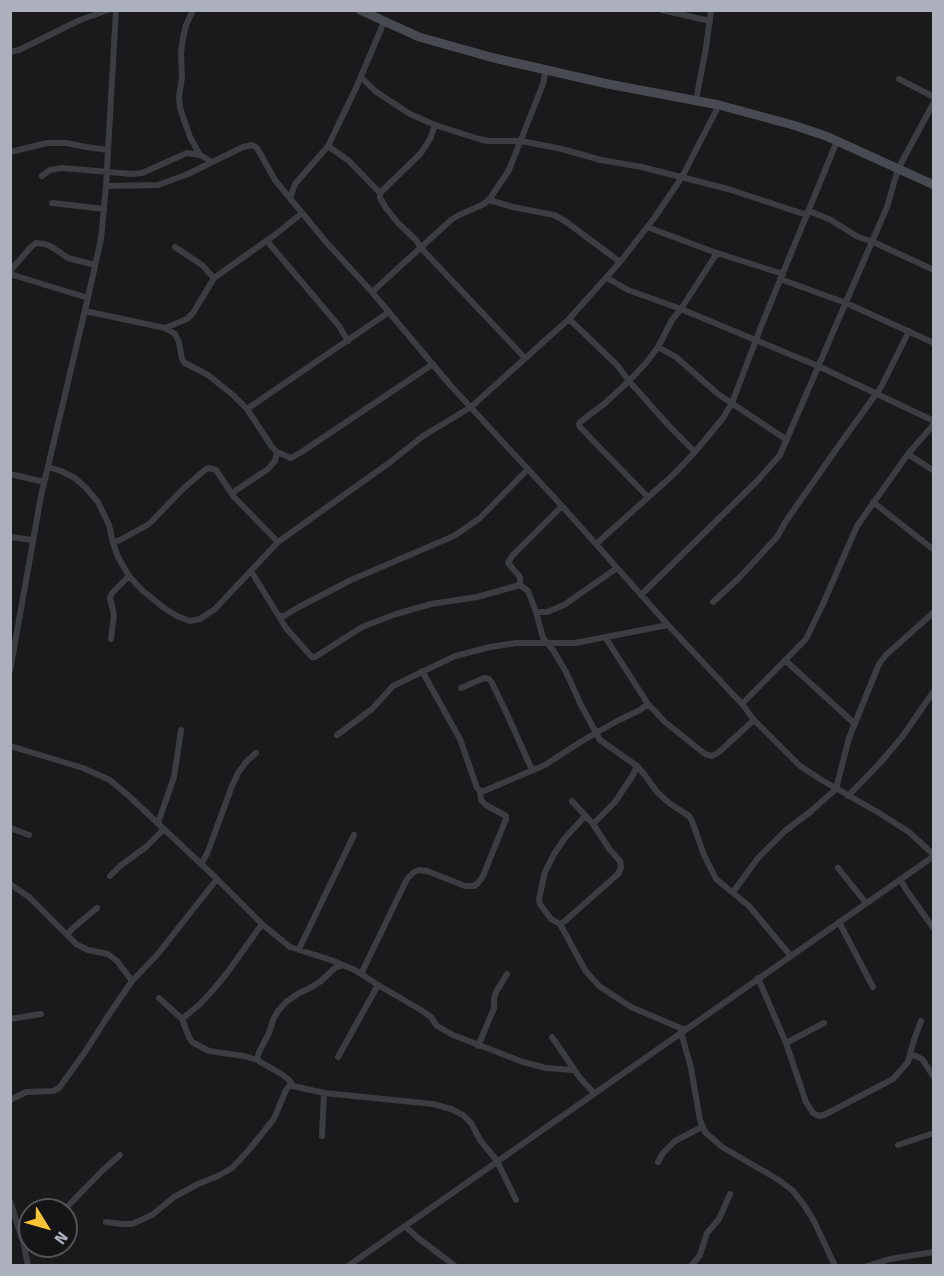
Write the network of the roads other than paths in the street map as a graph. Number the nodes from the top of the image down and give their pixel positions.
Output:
1 (108, 10) edge
2 (116, 10) edge
3 (193, 10) edge
4 (360, 10) edge
5 (662, 10) edge
6 (711, 10) edge
7 (384, 21) junction
8 (710, 21) junction
9 (10, 52) edge
10 (546, 70) junction
11 (361, 77) junction
12 (899, 79) dead end
13 (357, 88) junction
14 (375, 91) junction
15 (933, 97) edge
16 (696, 100) junction
17 (933, 102) edge
18 (719, 105) junction
19 (435, 125) junction
20 (191, 141) junction
21 (521, 141) junction
22 (837, 141) junction
23 (328, 146) junction
24 (108, 150) junction
25 (10, 152) edge
26 (187, 153) junction
27 (200, 155) junction
28 (212, 162) junction
29 (898, 169) junction
30 (107, 171) junction
31 (42, 177) dead end
32 (682, 177) junction
33 (295, 184) junction
34 (933, 185) edge
35 (106, 186) junction
36 (282, 189) junction
37 (380, 193) junction
38 (290, 198) junction
39 (489, 200) junction
40 (52, 203) dead end
41 (104, 209) junction
42 (302, 213) junction
43 (808, 213) junction
44 (647, 227) junction
45 (267, 241) junction
46 (871, 242) junction
47 (175, 247) dead end
48 (421, 248) junction
49 (717, 254) junction
50 (620, 262) junction
51 (95, 265) junction
52 (933, 270) edge
53 (10, 272) edge
54 (782, 277) junction
55 (214, 278) junction
56 (607, 278) junction
57 (372, 292) junction
58 (88, 298) junction
59 (846, 303) junction
60 (681, 309) junction
61 (85, 310) junction
62 (389, 312) junction
63 (570, 320) junction
64 (178, 323) junction
65 (165, 328) junction
66 (909, 332) junction
67 (175, 334) junction
68 (756, 340) junction
69 (348, 341) junction
70 (933, 343) edge
71 (658, 347) junction
72 (525, 358) junction
73 (433, 364) junction
74 (818, 366) junction
75 (629, 381) junction
76 (877, 393) junction
77 (732, 403) junction
78 (471, 407) junction
79 (247, 409) junction
80 (933, 422) edge
81 (787, 440) junction
82 (277, 452) junction
83 (695, 452) junction
84 (908, 454) junction
85 (48, 467) junction
86 (528, 469) junction
87 (933, 471) edge
88 (10, 474) edge
89 (44, 482) junction
90 (232, 494) junction
91 (648, 497) junction
92 (873, 502) junction
93 (562, 506) junction
94 (10, 537) edge
95 (33, 540) junction
96 (278, 542) junction
97 (113, 543) junction
98 (596, 544) junction
99 (933, 550) edge
100 (617, 568) junction
101 (251, 571) junction
102 (129, 576) junction
103 (520, 585) junction
104 (641, 595) junction
105 (713, 602) dead end
106 (537, 612) junction
107 (933, 613) edge
108 (280, 616) junction
109 (668, 625) junction
110 (14, 627) edge
111 (606, 637) junction
112 (111, 639) dead end
113 (546, 644) junction
114 (784, 660) junction
115 (10, 671) edge
116 (422, 671) junction
117 (461, 688) dead end
118 (933, 691) edge
119 (648, 704) junction
120 (742, 704) junction
121 (754, 720) junction
122 (855, 724) junction
123 (181, 730) dead end
124 (596, 733) junction
125 (337, 735) dead end
126 (10, 746) edge
127 (256, 753) dead end
128 (637, 766) junction
129 (532, 770) junction
130 (836, 789) junction
131 (480, 791) junction
132 (848, 796) junction
133 (572, 801) dead end
134 (585, 816) junction
135 (158, 823) junction
136 (593, 824) junction
137 (10, 828) edge
138 (164, 829) junction
139 (29, 835) dead end
140 (354, 835) dead end
141 (933, 856) edge
142 (201, 864) junction
143 (838, 868) dead end
144 (110, 876) dead end
145 (217, 879) junction
146 (900, 879) junction
147 (10, 884) edge
148 (733, 892) junction
149 (866, 903) junction
150 (97, 908) dead end
151 (839, 922) junction
152 (262, 924) junction
153 (560, 924) junction
154 (933, 928) edge
155 (67, 935) junction
156 (299, 949) junction
157 (790, 955) junction
158 (344, 965) junction
159 (361, 974) junction
160 (507, 974) dead end
161 (758, 978) junction
162 (132, 981) junction
163 (378, 985) junction
164 (873, 987) dead end
165 (159, 998) dead end
166 (41, 1014) dead end
167 (10, 1019) edge
168 (182, 1019) junction
169 (921, 1022) dead end
170 (824, 1023) dead end
171 (683, 1031) junction
172 (552, 1037) dead end
173 (786, 1043) junction
174 (478, 1046) junction
175 (910, 1055) junction
176 (338, 1057) dead end
177 (257, 1060) junction
178 (574, 1070) junction
179 (933, 1077) edge
180 (293, 1086) junction
181 (324, 1093) junction
182 (594, 1093) junction
183 (10, 1100) edge
184 (702, 1127) junction
185 (933, 1133) edge
186 (322, 1136) dead end
187 (898, 1145) dead end
188 (120, 1155) dead end
189 (497, 1161) junction
190 (657, 1162) dead end
191 (730, 1194) dead end
192 (76, 1198) edge
193 (516, 1200) dead end
194 (10, 1201) edge
195 (18, 1221) edge
196 (106, 1222) dead end
197 (405, 1226) junction
198 (933, 1252) edge
199 (357, 1259) junction
200 (348, 1266) edge
201 (362, 1266) edge
202 (455, 1266) edge
203 (691, 1266) edge
204 (835, 1266) edge
205 (867, 1266) edge

1 - 9 street
2 - 24 street
3 - 20 street
4 - 7 street
5 - 8 street
6 - 8 street
7 - 10 street
7 - 11 street
8 - 16 street
10 - 16 street
10 - 21 street
11 - 13 street
11 - 14 street
12 - 15 street
13 - 14 street
13 - 23 street
14 - 19 street
16 - 18 street
17 - 29 street
18 - 22 street
18 - 32 street
19 - 21 street
19 - 37 street
20 - 26 street
20 - 27 street
21 - 32 street
21 - 39 street
22 - 29 street
22 - 43 street
23 - 33 street
23 - 37 street
24 - 25 street
24 - 30 street
26 - 27 street
26 - 30 street
27 - 28 street
28 - 35 street
28 - 36 street
29 - 34 street
29 - 46 street
30 - 31 street
30 - 35 street
32 - 43 street
32 - 44 street
33 - 36 street
33 - 38 street
35 - 41 street
36 - 38 street
37 - 48 street
38 - 42 street
39 - 48 street
39 - 50 street
40 - 41 street
41 - 51 street
42 - 45 street
42 - 57 street
43 - 46 street
43 - 54 street
44 - 49 street
44 - 50 street
45 - 55 street
45 - 69 street
46 - 52 street
46 - 59 street
47 - 55 street
48 - 57 street
48 - 72 street
49 - 54 street
49 - 60 street
50 - 56 street
51 - 53 street
51 - 58 street
53 - 58 street
54 - 59 street
54 - 68 street
55 - 64 street
56 - 60 street
56 - 63 street
57 - 62 street
58 - 61 street
59 - 66 street
59 - 74 street
60 - 68 street
60 - 71 street
61 - 65 street
61 - 85 street
62 - 69 street
62 - 73 street
63 - 72 street
63 - 75 street
64 - 65 street
64 - 67 street
65 - 67 street
66 - 70 street
66 - 76 street
67 - 79 street
68 - 74 street
68 - 77 street
69 - 79 street
71 - 75 street
71 - 77 street
72 - 78 street
73 - 78 street
73 - 82 street
74 - 76 street
74 - 81 street
75 - 83 street
75 - 91 street
76 - 80 street
76 - 105 street
77 - 81 street
77 - 83 street
78 - 86 street
78 - 96 street
79 - 82 street
80 - 84 street
81 - 104 street
82 - 90 street
83 - 91 street
84 - 87 street
84 - 92 street
85 - 89 street
85 - 97 street
86 - 93 street
86 - 108 street
88 - 89 street
89 - 95 street
90 - 96 street
90 - 97 street
91 - 98 street
92 - 99 street
92 - 114 street
93 - 98 street
93 - 103 street
94 - 95 street
95 - 110 street
96 - 101 street
97 - 102 street
98 - 100 street
100 - 104 street
100 - 106 street
101 - 102 street
101 - 108 street
102 - 112 street
103 - 106 street
103 - 108 street
104 - 109 street
106 - 113 street
107 - 122 street
109 - 111 street
109 - 120 street
110 - 115 street
111 - 113 street
111 - 119 street
113 - 116 street
113 - 124 street
114 - 120 street
114 - 122 street
116 - 125 street
116 - 131 street
117 - 129 street
118 - 132 street
119 - 121 street
119 - 124 street
120 - 121 street
121 - 130 street
122 - 130 street
123 - 135 street
124 - 128 street
124 - 129 street
126 - 135 street
127 - 142 street
128 - 136 street
128 - 148 street
129 - 131 street
130 - 132 street
130 - 148 street
131 - 159 street
132 - 141 street
133 - 134 street
134 - 136 street
134 - 153 street
135 - 138 street
136 - 153 street
137 - 139 street
138 - 142 street
138 - 144 street
140 - 156 street
141 - 146 street
142 - 145 street
143 - 149 street
145 - 152 street
145 - 162 street
146 - 149 street
146 - 154 street
147 - 155 street
148 - 157 street
149 - 151 street
150 - 155 street
151 - 157 street
151 - 164 street
152 - 156 street
152 - 168 street
153 - 171 street
155 - 162 street
156 - 158 street
157 - 161 street
158 - 159 street
158 - 177 street
159 - 163 street
160 - 174 street
161 - 171 street
161 - 173 street
162 - 183 street
163 - 174 street
163 - 176 street
165 - 168 street
166 - 167 street
168 - 177 street
169 - 175 street
170 - 173 street
171 - 182 street
171 - 184 street
172 - 178 street
173 - 175 street
174 - 178 street
175 - 179 street
177 - 180 street
178 - 182 street
180 - 181 street
180 - 196 street
181 - 186 street
181 - 189 street
182 - 189 street
184 - 190 street
184 - 204 street
185 - 187 street
188 - 192 street
189 - 193 street
189 - 197 street
191 - 203 street
194 - 195 street
197 - 199 street
197 - 202 street
198 - 205 street
199 - 200 street
199 - 201 street

